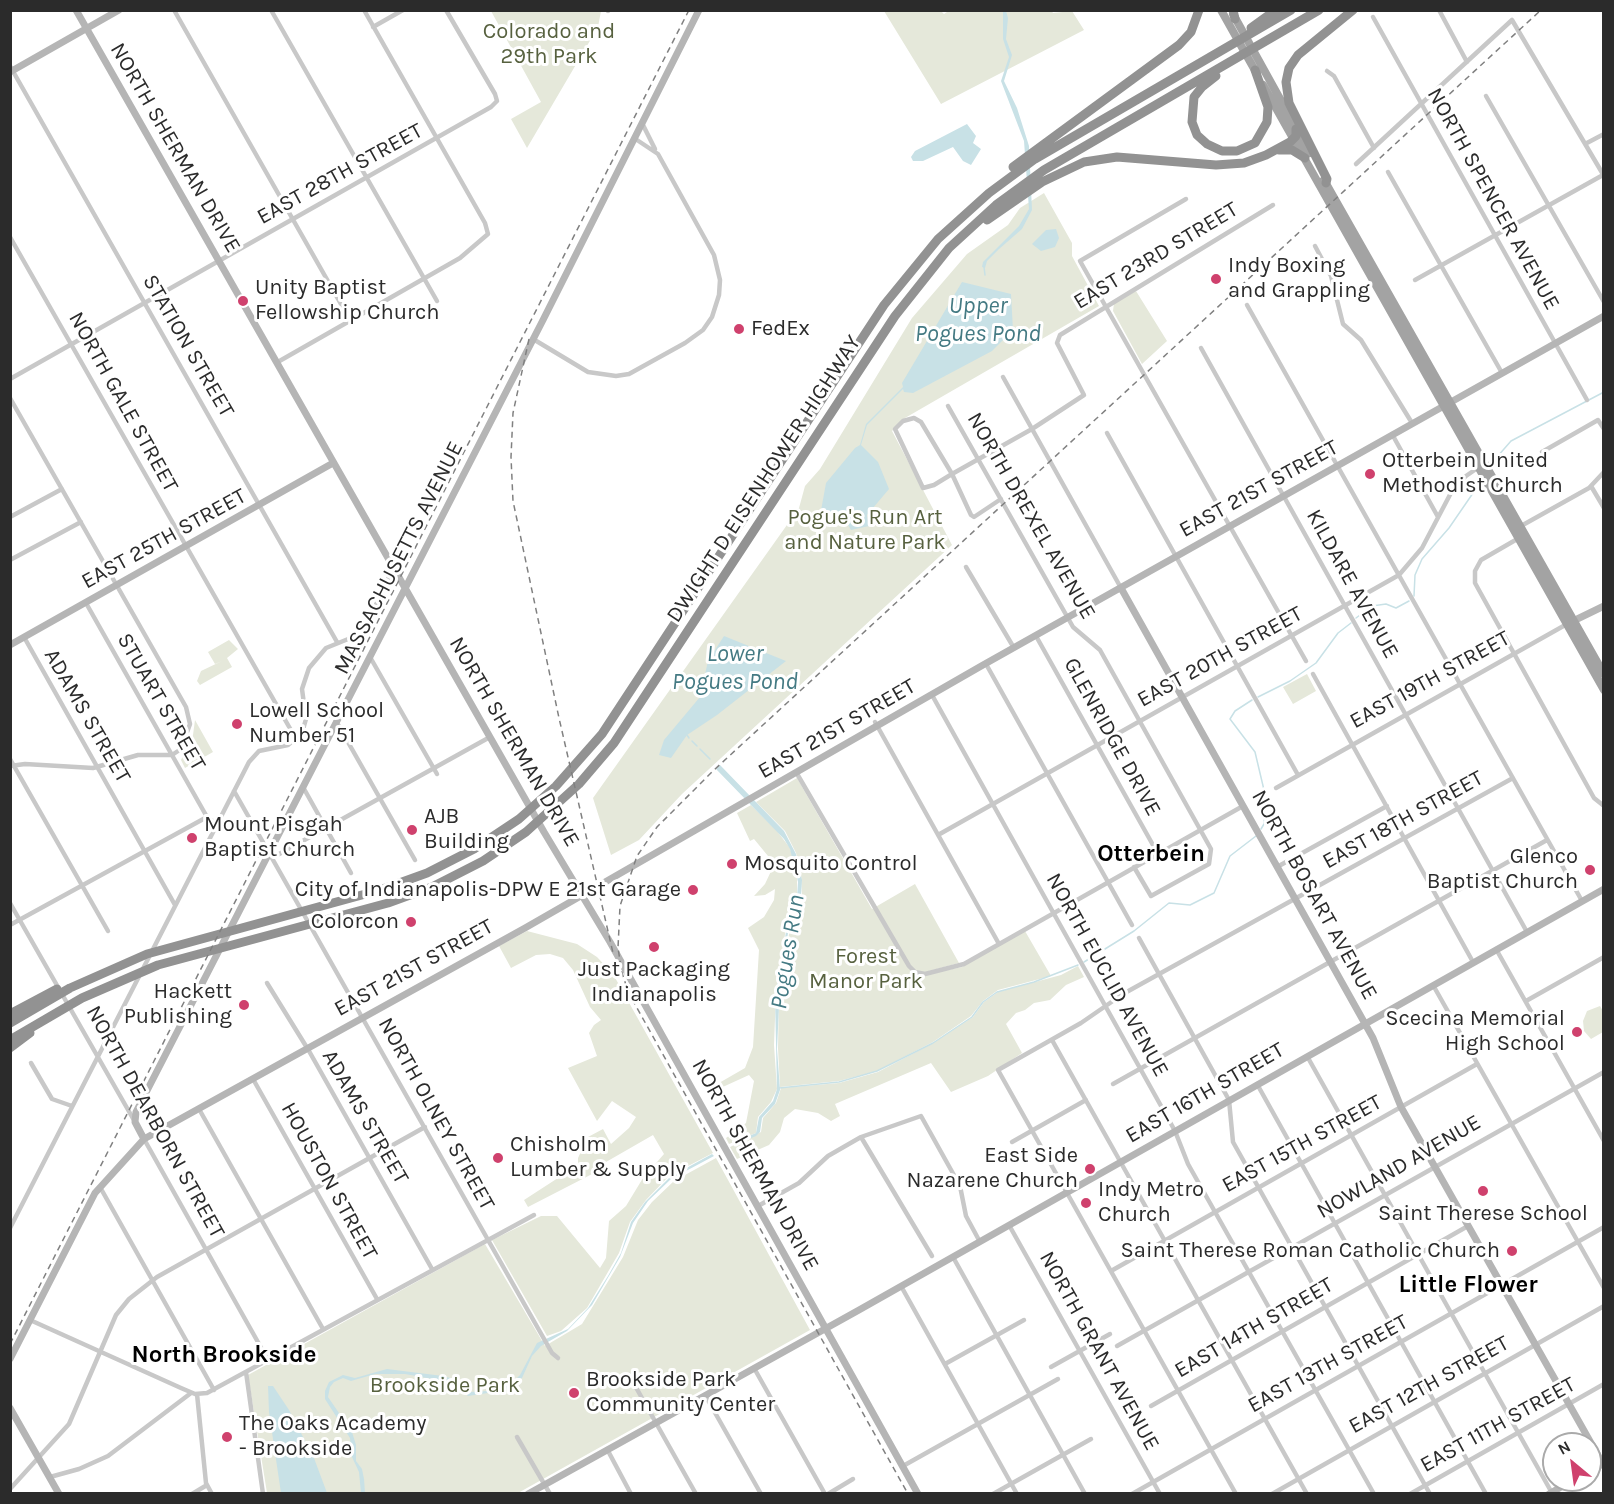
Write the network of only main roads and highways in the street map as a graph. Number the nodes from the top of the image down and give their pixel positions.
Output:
1 (76, 10) edge
2 (119, 10) edge
3 (699, 10) edge
4 (1199, 10) edge
5 (1221, 10) edge
6 (1276, 10) edge
7 (1292, 10) edge
8 (1319, 10) edge
9 (1353, 10) edge
10 (1234, 19) edge
11 (87, 29) junction
12 (1267, 40) junction
13 (1255, 65) junction
14 (11, 69) edge
15 (1191, 69) junction
16 (1295, 134) junction
17 (1041, 150) junction
18 (1276, 150) junction
19 (1305, 158) junction
20 (1325, 187) junction
21 (1018, 193) junction
22 (1604, 316) edge
23 (1448, 403) junction
24 (333, 463) junction
25 (1489, 476) junction
26 (405, 588) junction
27 (1121, 588) junction
28 (1604, 606) edge
29 (1570, 622) junction
30 (10, 645) edge
31 (1604, 675) edge
32 (1604, 690) edge
33 (1604, 889) edge
34 (582, 895) junction
35 (49, 996) junction
36 (58, 1011) junction
37 (10, 1014) edge
38 (10, 1023) edge
39 (1365, 1023) junction
40 (10, 1040) edge
41 (10, 1048) edge
42 (135, 1122) joint
43 (144, 1139) junction
44 (825, 1328) junction
45 (10, 1359) edge
46 (10, 1408) edge
47 (1603, 1464) edge
48 (59, 1494) edge
49 (528, 1494) edge
50 (918, 1494) edge

1 - 11 main road, NORTH SHERMAN DRIVE
2 - 11 main road
3 - 26 main road, MASSACHUSETTS AVENUE
4 - 17 highway
5 - 10 main road
6 - 15 highway
7 - 15 highway
8 - 12 highway, DWIGHT D EISENHOWER HIGHWAY
9 - 20 highway
10 - 13 main road
11 - 14 main road
11 - 24 main road, NORTH SHERMAN DRIVE
12 - 13 highway
12 - 21 highway, DWIGHT D EISENHOWER HIGHWAY
13 - 16 main road
15 - 17 highway
16 - 18 highway
16 - 19 main road
16 - 20 main road
17 - 35 highway, DWIGHT D EISENHOWER HIGHWAY
18 - 19 highway
18 - 21 highway
19 - 20 main road
20 - 23 main road
21 - 36 highway, DWIGHT D EISENHOWER HIGHWAY
22 - 23 main road, EAST 21ST STREET
23 - 25 main road
23 - 27 main road, EAST 21ST STREET
24 - 26 main road, NORTH SHERMAN DRIVE
24 - 30 main road, EAST 25TH STREET
25 - 29 main road
25 - 29 main road
26 - 34 main road, NORTH SHERMAN DRIVE
26 - 42 main road, MASSACHUSETTS AVENUE
27 - 34 main road, EAST 21ST STREET
27 - 39 main road, NORTH BOSART AVENUE
28 - 29 main road, EAST 19TH STREET
29 - 31 main road
29 - 32 main road
33 - 39 main road, EAST 16TH STREET
34 - 43 main road, EAST 21ST STREET
34 - 44 main road, NORTH SHERMAN DRIVE
35 - 37 highway
35 - 38 highway
36 - 40 highway, DWIGHT D EISENHOWER HIGHWAY
36 - 41 highway
39 - 44 main road, EAST 16TH STREET
39 - 47 main road, NORTH BOSART AVENUE
42 - 43 main road, NORTH DEARBORN STREET
43 - 45 main road, EAST 21ST STREET
44 - 49 main road, EAST 16TH STREET
44 - 50 main road, NORTH SHERMAN DRIVE
46 - 48 main road

